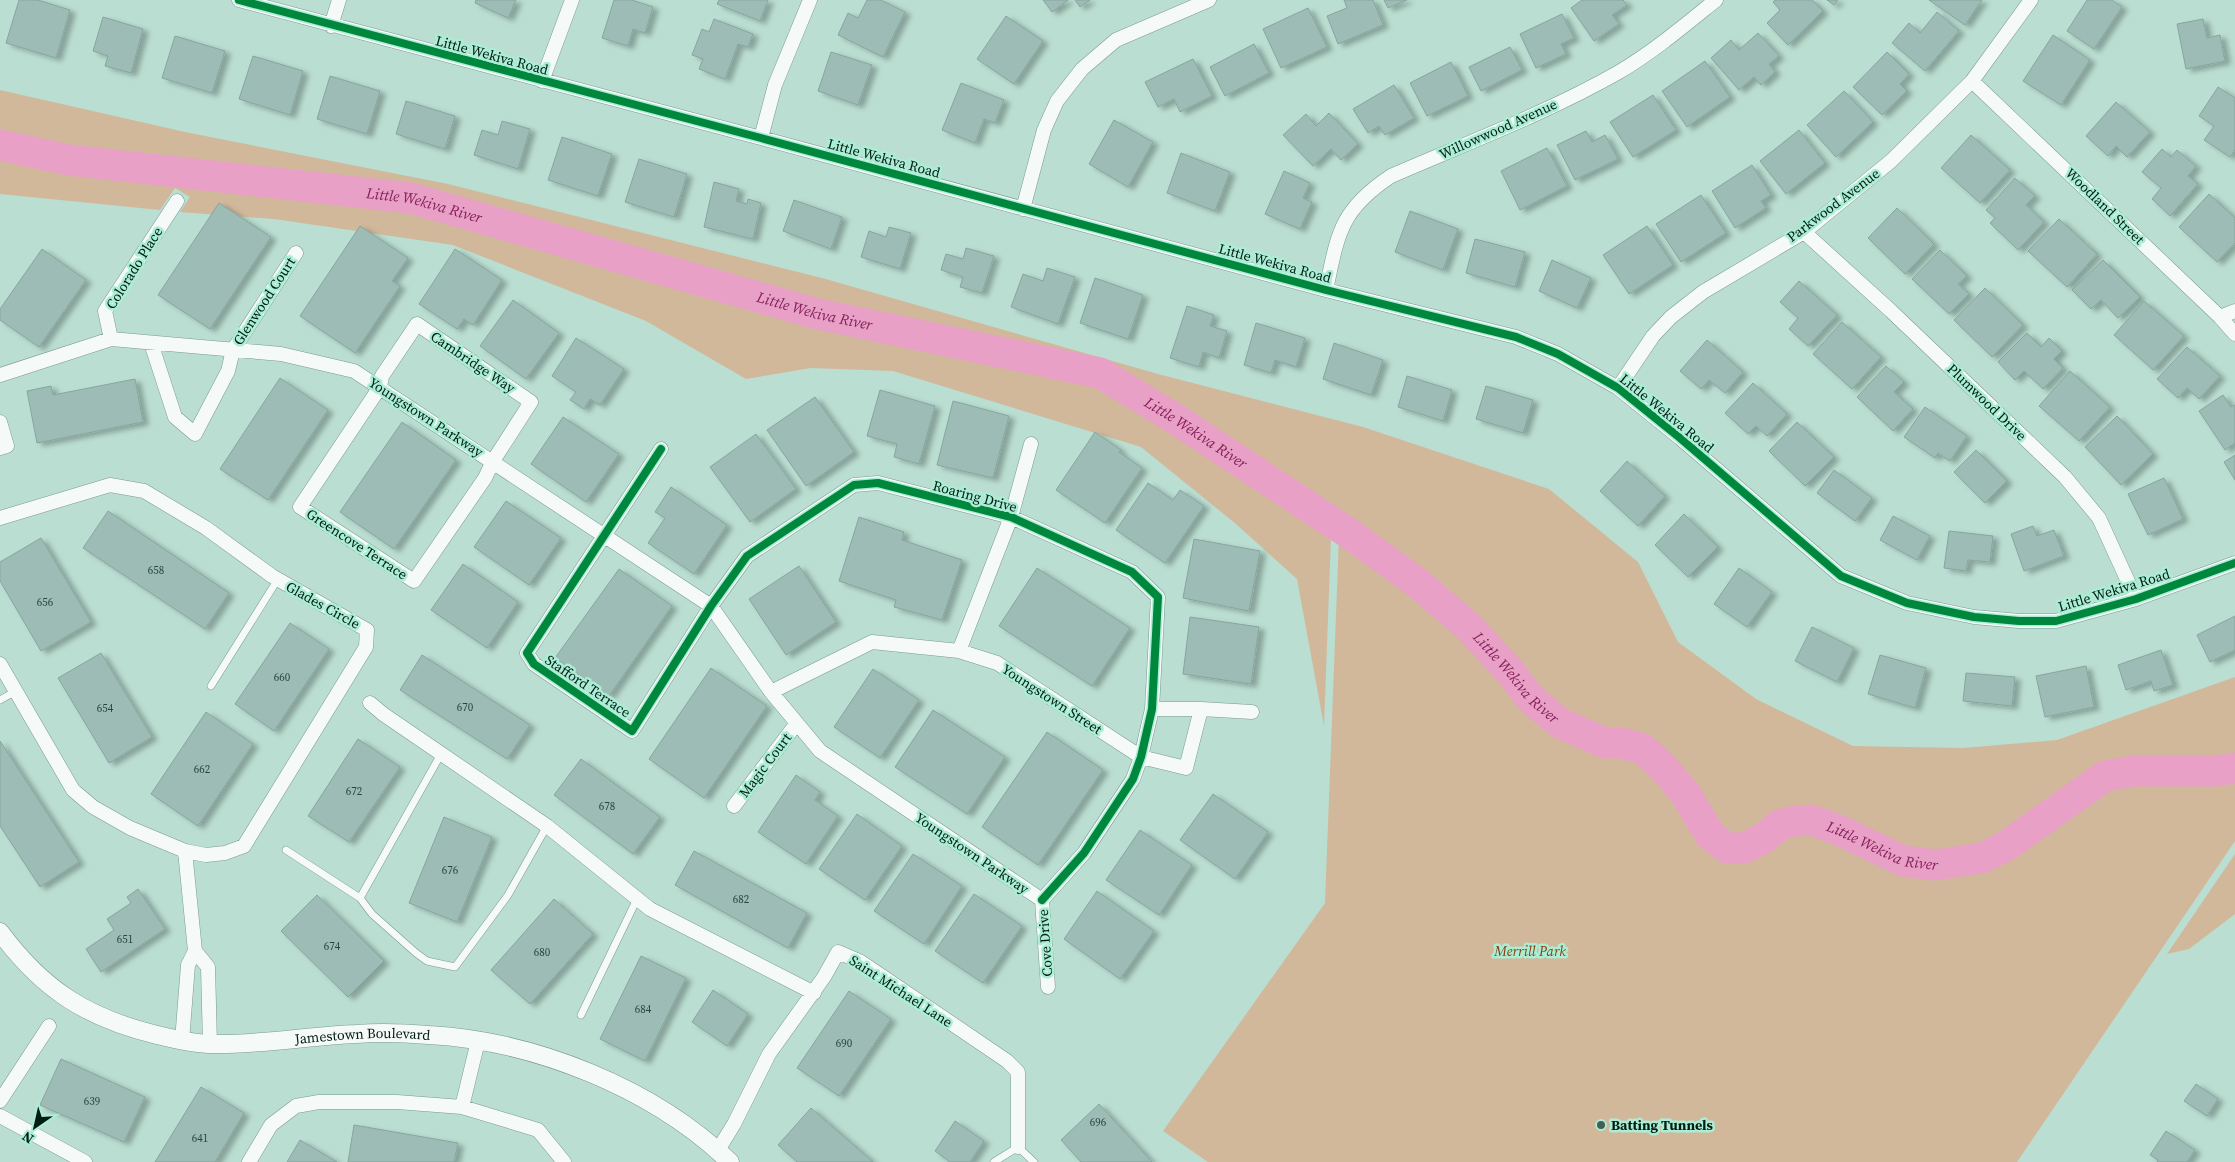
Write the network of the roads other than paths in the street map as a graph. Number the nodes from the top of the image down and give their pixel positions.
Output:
1 (239, 0) edge
2 (339, 0) edge
3 (572, 0) edge
4 (810, 0) edge
5 (1209, 0) edge
6 (1716, 0) edge
7 (2031, 0) edge
8 (331, 26) junction
9 (542, 81) junction
10 (1972, 81) junction
11 (761, 138) junction
12 (177, 201) dead end
13 (1023, 209) junction
14 (1804, 232) junction
15 (296, 252) dead end
16 (1326, 290) junction
17 (2235, 311) edge
18 (2220, 317) junction
19 (2235, 334) edge
20 (111, 339) junction
21 (151, 343) junction
22 (233, 350) junction
23 (0, 375) edge
24 (380, 387) junction
25 (1618, 388) junction
26 (0, 422) edge
27 (1031, 444) dead end
28 (0, 448) edge
29 (661, 449) dead end
30 (493, 461) junction
31 (1011, 517) junction
32 (0, 518) edge
33 (604, 537) junction
34 (2235, 563) edge
35 (278, 580) junction
36 (2136, 599) junction
37 (711, 606) junction
38 (960, 651) junction
39 (0, 664) edge
40 (211, 686) dead end
41 (16, 691) junction
42 (771, 692) junction
43 (0, 700) edge
44 (370, 703) dead end
45 (1152, 709) junction
46 (1201, 709) junction
47 (1252, 712) dead end
48 (797, 723) junction
49 (441, 754) junction
50 (1141, 757) junction
51 (734, 806) dead end
52 (547, 826) junction
53 (286, 850) dead end
54 (185, 851) junction
55 (360, 898) junction
56 (637, 899) junction
57 (1042, 900) junction
58 (0, 932) edge
59 (195, 951) junction
60 (1048, 987) dead end
61 (814, 993) junction
62 (581, 1015) dead end
63 (49, 1026) dead end
64 (182, 1041) junction
65 (478, 1041) junction
66 (210, 1044) junction
67 (0, 1102) edge
68 (462, 1106) junction
69 (0, 1116) edge
70 (1018, 1147) junction
71 (724, 1156) edge
72 (76, 1161) edge
73 (249, 1162) edge
74 (564, 1162) edge
75 (994, 1162) edge
76 (1034, 1162) edge

1 - 8 street, Little Wekiva Road
2 - 8 street
3 - 9 street
4 - 11 street
5 - 13 street
6 - 16 street, Willowwood Avenue
7 - 10 street, Parkwood Avenue
8 - 9 street, Little Wekiva Road
9 - 11 street, Little Wekiva Road
10 - 14 street, Parkwood Avenue
10 - 18 street, Woodland Street
11 - 13 street, Little Wekiva Road
12 - 20 street, Colorado Place
13 - 16 street, Little Wekiva Road
14 - 25 street, Parkwood Avenue
14 - 36 street, Plumwood Drive
15 - 22 street, Glenwood Court
16 - 25 street, Little Wekiva Road
17 - 18 street
18 - 19 street, Woodland Street
20 - 21 street, Youngstown Parkway
20 - 23 street, Youngstown Parkway
21 - 22 street, Youngstown Parkway
21 - 22 street, Glenwood Court
22 - 24 street, Youngstown Parkway
24 - 30 street, Youngstown Parkway
24 - 30 street, Cambridge Way
24 - 30 street, Greencove Terrace
25 - 36 street, Little Wekiva Road
26 - 28 street
27 - 31 street
29 - 33 street
30 - 33 street, Youngstown Parkway
31 - 37 street, Roaring Drive
31 - 38 street
31 - 45 street, Roaring Drive
32 - 35 street, Glades Circle
33 - 37 street, Youngstown Parkway
33 - 37 street, Stafford Terrace
34 - 36 street, Little Wekiva Road
35 - 40 lane
35 - 54 street, Glades Circle
37 - 42 street, Youngstown Parkway
38 - 42 street
38 - 50 street, Youngstown Street
39 - 41 street, Glades Circle
41 - 43 lane
41 - 54 street, Glades Circle
42 - 48 street, Youngstown Parkway
44 - 49 street
45 - 46 street
45 - 50 street, Roaring Drive
46 - 47 street
46 - 50 street, Youngstown Street
48 - 51 street, Magic Court
48 - 57 street, Youngstown Parkway
49 - 52 street
49 - 55 lane
50 - 57 street, Youngstown Parkway
52 - 55 lane
52 - 56 street
53 - 55 lane
54 - 59 street
56 - 61 street
56 - 62 lane
57 - 60 street, Cove Drive
58 - 64 street, Jamestown Boulevard
59 - 64 street
59 - 66 street
61 - 70 street, Saint Michael Lane
61 - 71 street, Saint Michael Lane
63 - 67 street
64 - 66 street, Jamestown Boulevard
65 - 66 street, Jamestown Boulevard
65 - 68 street
65 - 71 street, Jamestown Boulevard
68 - 73 street
68 - 74 street
69 - 72 street
70 - 75 lane
70 - 76 lane

